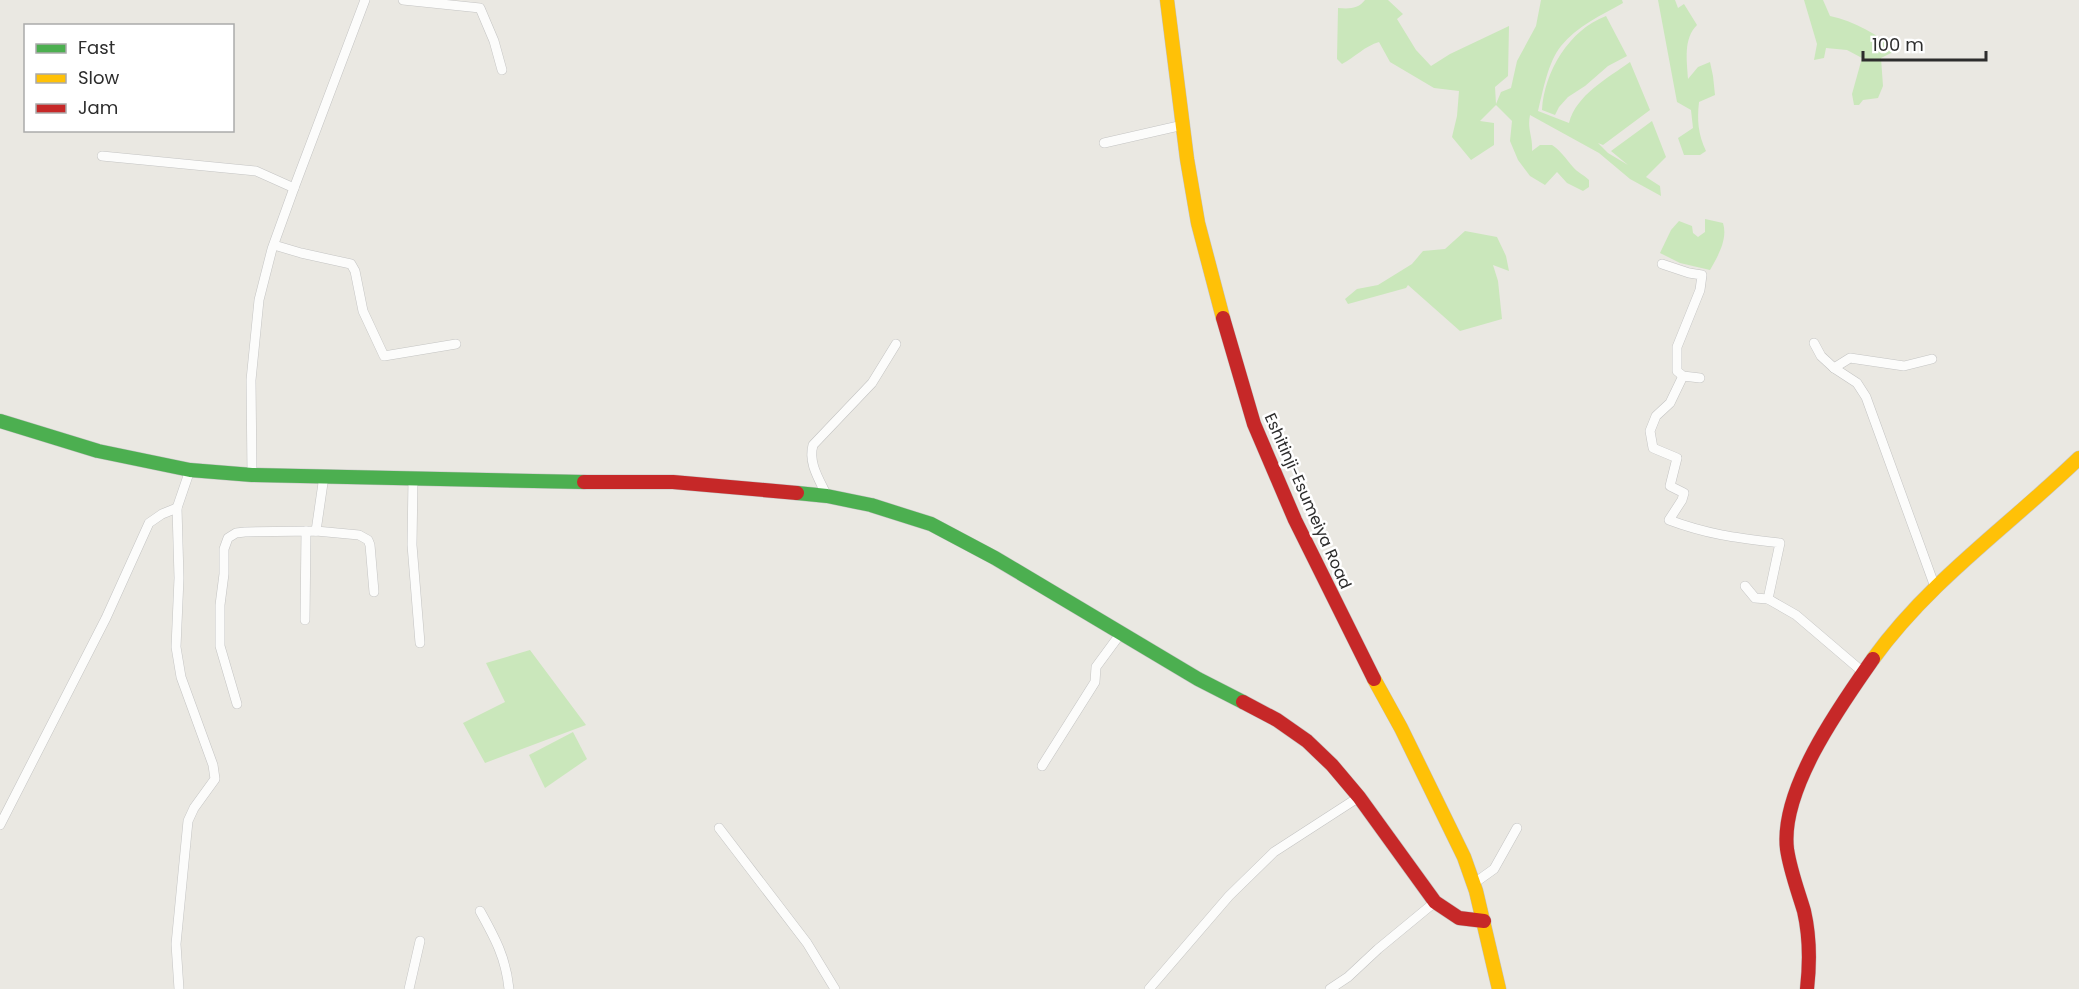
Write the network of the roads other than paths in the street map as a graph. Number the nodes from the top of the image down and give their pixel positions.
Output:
1 (365, 0) edge
2 (403, 0) edge
3 (1167, 0) edge
4 (502, 70) dead end
5 (1182, 125) junction
6 (1104, 143) dead end
7 (102, 156) dead end
8 (294, 188) junction
9 (274, 245) junction
10 (1662, 264) dead end
11 (1814, 343) dead end
12 (456, 344) dead end
13 (896, 344) dead end
14 (1932, 359) dead end
15 (1834, 368) junction
16 (1683, 376) junction
17 (1700, 378) dead end
18 (0, 421) edge
19 (2079, 458) edge
20 (190, 470) junction
21 (252, 475) junction
22 (324, 476) junction
23 (413, 479) junction
24 (827, 496) junction
25 (177, 508) junction
26 (311, 531) junction
27 (1745, 586) dead end
28 (1935, 587) junction
29 (374, 592) dead end
30 (1768, 599) junction
31 (305, 620) dead end
32 (1121, 633) junction
33 (420, 643) dead end
34 (1864, 673) junction
35 (237, 704) dead end
36 (1042, 766) dead end
37 (1359, 798) junction
38 (0, 825) edge
39 (718, 828) dead end
40 (1517, 828) dead end
41 (1473, 884) junction
42 (1435, 902) junction
43 (480, 911) dead end
44 (1484, 921) junction
45 (420, 941) dead end
46 (179, 989) edge
47 (409, 989) edge
48 (509, 989) edge
49 (835, 989) edge
50 (1149, 989) edge
51 (1330, 989) edge
52 (1499, 989) edge
53 (1807, 989) edge

1 - 8 street
2 - 4 street
3 - 5 main road, Eshitinji-Esumeiya Road
5 - 6 street
5 - 41 main road, Eshitinji-Esumeiya Road
7 - 8 street
8 - 9 street
9 - 12 street
9 - 21 street
10 - 16 street
11 - 15 street
13 - 24 street
14 - 15 street
15 - 28 street
16 - 17 street
16 - 30 street
18 - 20 main road
19 - 28 main road
20 - 21 main road
20 - 25 street
21 - 22 main road
22 - 23 main road
22 - 26 street
23 - 24 main road
23 - 33 street
24 - 32 main road
25 - 38 street
25 - 46 street
26 - 29 street
26 - 31 street
26 - 35 street
27 - 30 street
28 - 34 main road
30 - 34 street
32 - 36 street
32 - 37 main road
34 - 53 main road
37 - 42 main road
37 - 50 street
39 - 49 street
40 - 41 street
41 - 44 main road, Eshitinji-Esumeiya Road
42 - 44 main road
42 - 51 street
43 - 48 street
44 - 52 main road, Eshitinji-Esumeiya Road
45 - 47 street

